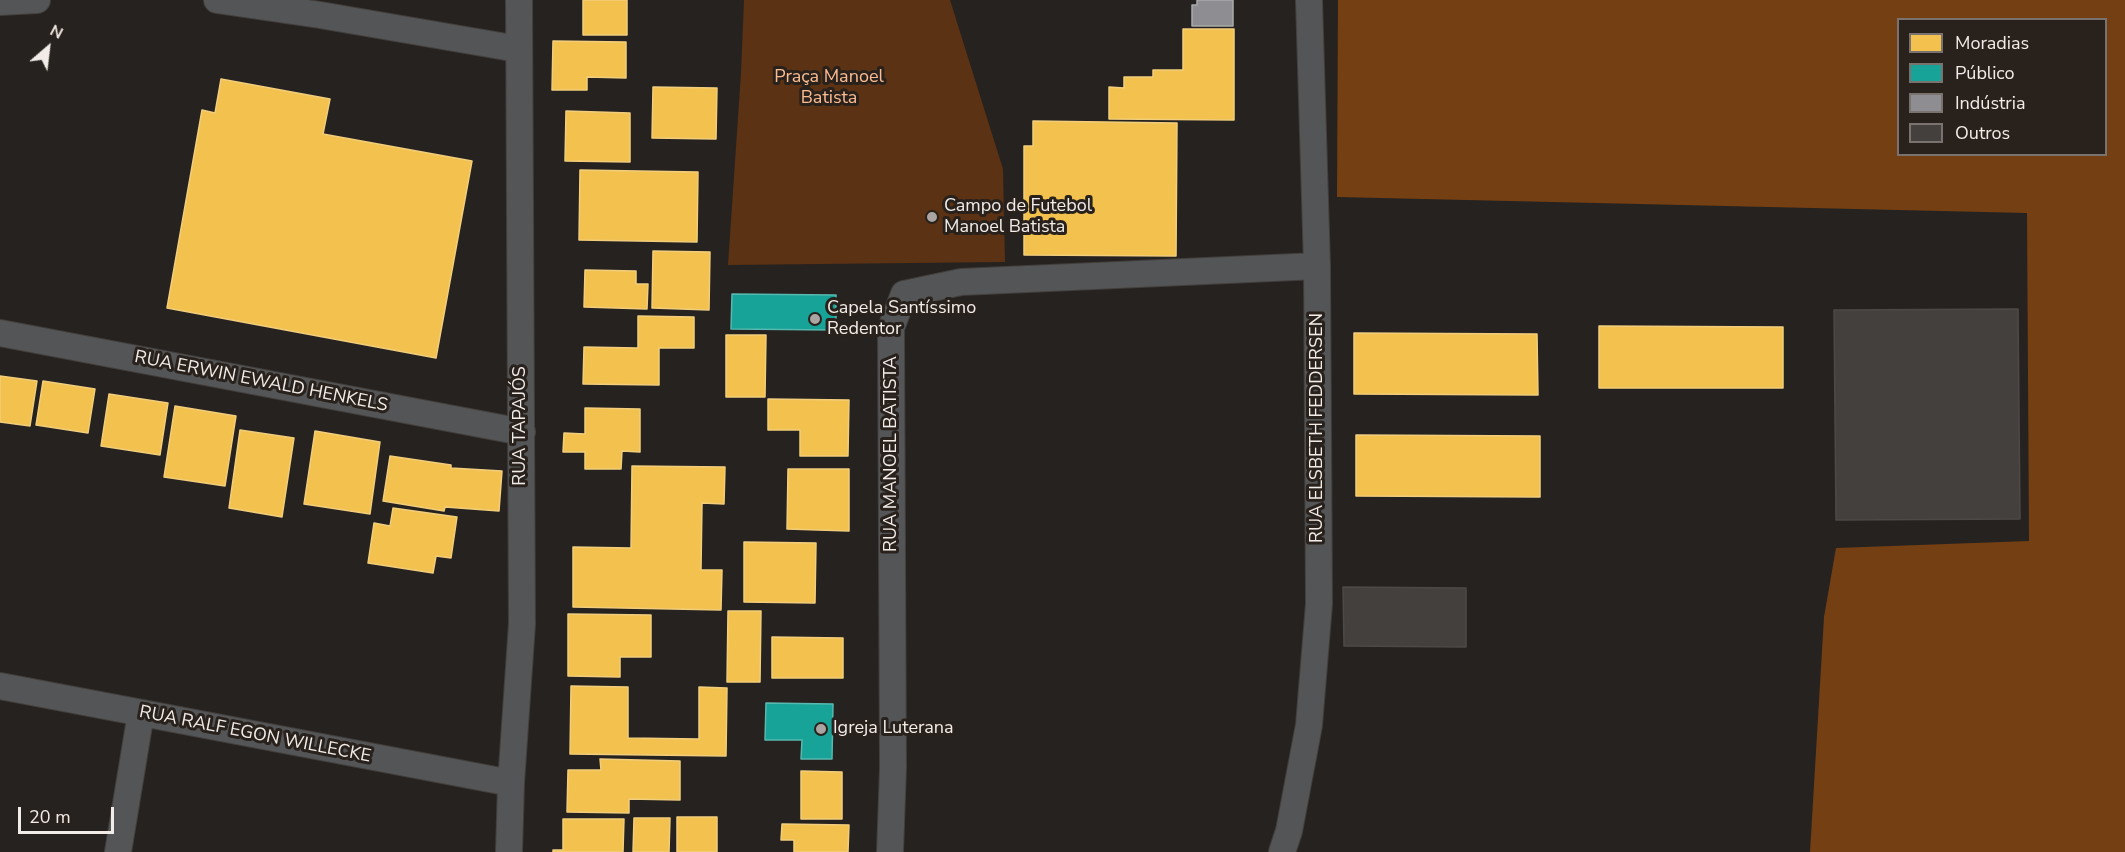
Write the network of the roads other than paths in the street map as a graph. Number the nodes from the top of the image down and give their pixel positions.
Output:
1 (37, 0) edge
2 (218, 0) edge
3 (519, 0) edge
4 (1309, 0) edge
5 (0, 2) edge
6 (518, 49) junction
7 (1317, 266) junction
8 (0, 333) edge
9 (522, 432) junction
10 (0, 686) edge
11 (141, 713) junction
12 (510, 783) junction
13 (118, 852) edge
14 (509, 852) edge
15 (890, 852) edge
16 (1282, 852) edge

1 - 5 street
2 - 6 street
3 - 6 street, RUA TAPAJÓS
4 - 7 street, RUA ELSBETH FEDDERSEN
6 - 9 street, RUA TAPAJÓS
7 - 15 street, RUA MANOEL BATISTA
7 - 16 street, RUA ELSBETH FEDDERSEN
8 - 9 street, RUA ERWIN EWALD HENKELS
9 - 12 street, RUA TAPAJÓS
10 - 11 street, RUA RALF EGON WILLECKE
11 - 12 street, RUA RALF EGON WILLECKE
11 - 13 street
12 - 14 street, RUA TAPAJÓS

